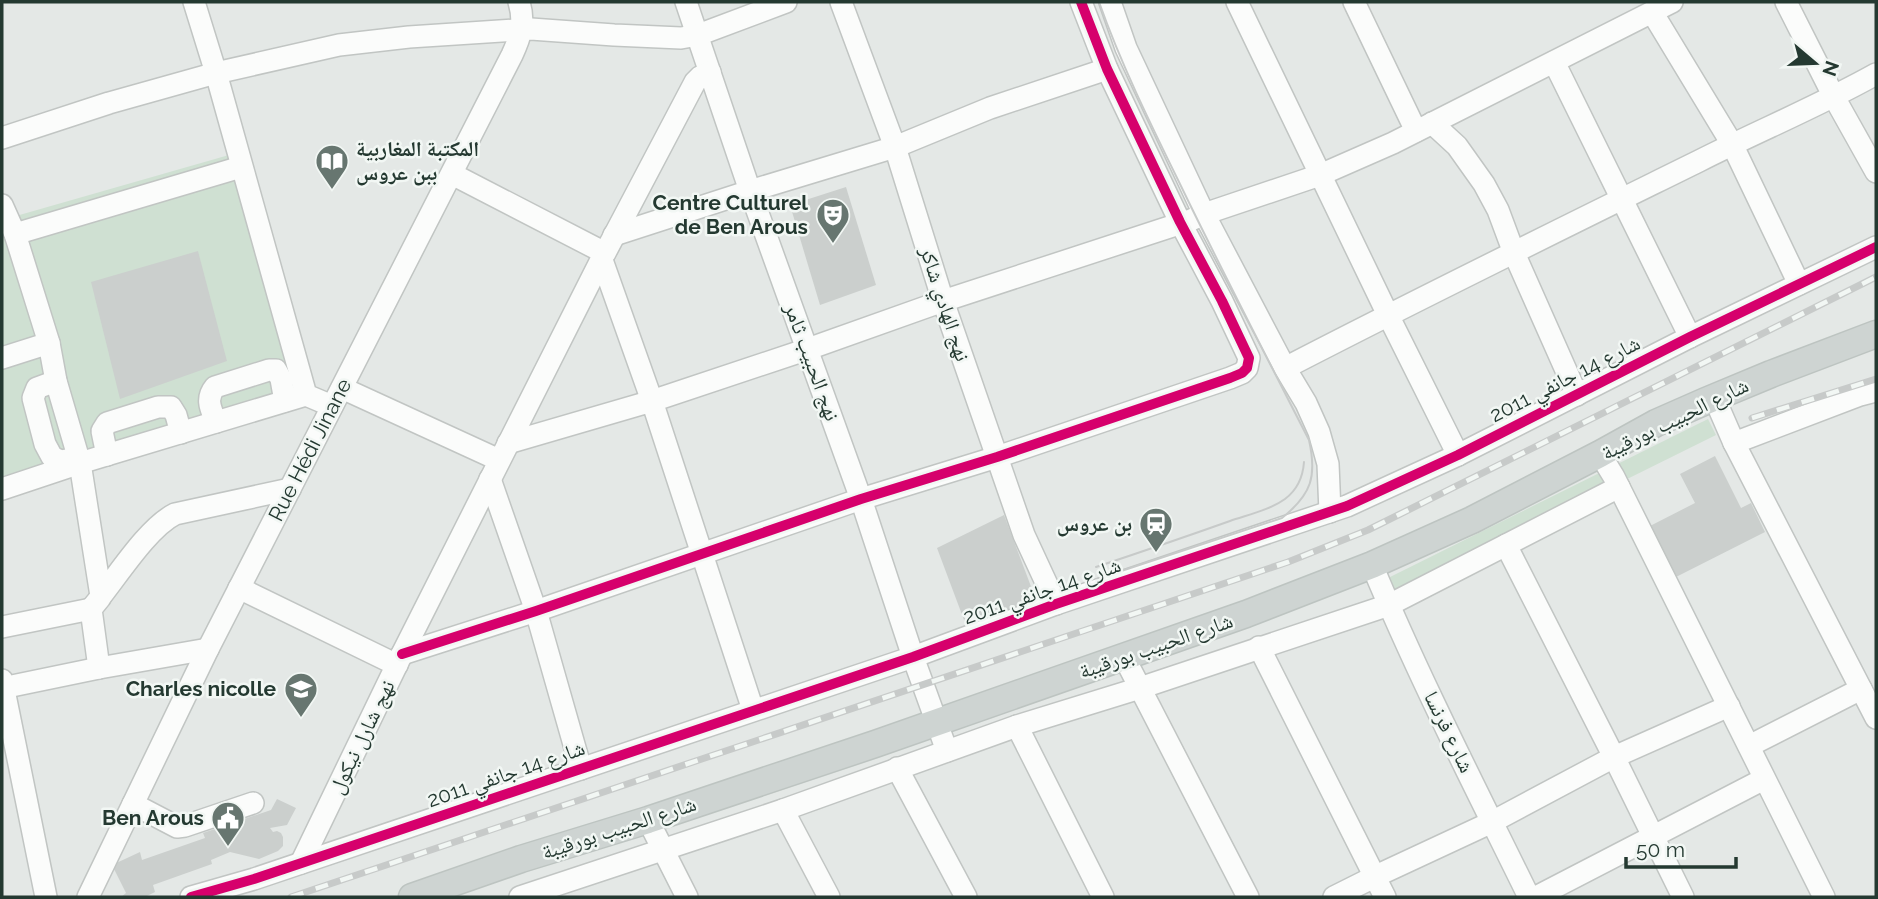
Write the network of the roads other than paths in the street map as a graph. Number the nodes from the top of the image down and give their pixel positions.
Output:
1 (194, 2) edge
2 (519, 2) edge
3 (686, 2) edge
4 (786, 2) edge
5 (841, 2) edge
6 (1081, 2) edge
7 (1110, 2) edge
8 (1237, 2) edge
9 (1354, 2) edge
10 (1672, 2) edge
11 (1786, 2) edge
12 (1652, 12) junction
13 (523, 29) junction
14 (698, 35) junction
15 (1554, 62) junction
16 (1107, 69) junction
17 (710, 72) junction
18 (216, 73) junction
19 (1876, 74) edge
20 (1834, 97) junction
21 (1424, 127) junction
22 (2, 138) edge
23 (1732, 144) junction
24 (895, 147) junction
25 (241, 167) junction
26 (1876, 172) edge
27 (452, 174) junction
28 (1320, 174) junction
29 (750, 191) junction
30 (1621, 199) junction
31 (2, 205) edge
32 (1204, 214) junction
33 (1180, 222) junction
34 (15, 234) junction
35 (1876, 247) edge
36 (607, 249) junction
37 (1514, 253) junction
38 (1799, 284) junction
39 (943, 301) junction
40 (1388, 315) junction
41 (1876, 334) edge
42 (1690, 337) junction
43 (48, 343) junction
44 (808, 349) junction
45 (2, 358) edge
46 (1284, 368) junction
47 (1876, 391) edge
48 (306, 395) junction
49 (1577, 395) junction
50 (337, 397) junction
51 (1714, 397) junction
52 (285, 401) junction
53 (652, 401) junction
54 (216, 422) junction
55 (181, 433) junction
56 (1734, 443) junction
57 (1601, 454) junction
58 (107, 455) junction
59 (1458, 455) junction
60 (997, 457) junction
61 (79, 460) junction
62 (499, 461) junction
63 (1619, 487) junction
64 (2, 489) edge
65 (290, 489) junction
66 (862, 499) junction
67 (1330, 512) junction
68 (1506, 545) junction
69 (701, 555) junction
70 (1372, 565) junction
71 (239, 588) junction
72 (96, 603) junction
73 (1056, 604) junction
74 (1389, 605) junction
75 (536, 611) junction
76 (2, 627) edge
77 (1259, 647) junction
78 (208, 649) junction
79 (913, 657) junction
80 (1124, 657) junction
81 (399, 660) junction
82 (99, 668) junction
83 (2, 686) edge
84 (1140, 688) junction
85 (1861, 689) junction
86 (1729, 706) junction
87 (753, 710) junction
88 (1876, 718) edge
89 (936, 723) junction
90 (1017, 726) junction
91 (1749, 746) junction
92 (947, 751) junction
93 (1614, 757) junction
94 (897, 768) junction
95 (582, 769) junction
96 (1764, 779) junction
97 (133, 803) junction
98 (253, 803) dead end
99 (783, 810) junction
100 (648, 820) junction
101 (1492, 822) junction
102 (1653, 836) junction
103 (664, 850) junction
104 (301, 863) junction
105 (1376, 876) junction
106 (446, 892) edge
107 (547, 893) edge
108 (46, 897) edge
109 (88, 897) edge
110 (191, 897) edge
111 (412, 897) edge
112 (520, 897) edge
113 (687, 897) edge
114 (829, 897) edge
115 (966, 897) edge
116 (1103, 897) edge
117 (1248, 897) edge
118 (1334, 897) edge
119 (1385, 897) edge
120 (1529, 897) edge
121 (1536, 897) edge
122 (1683, 897) edge
123 (1824, 897) edge

1 - 18 street
2 - 13 street
3 - 14 street, نهج الحبيب ثامر
4 - 14 street
5 - 24 street, نهج الهادي شاكر
6 - 16 street
7 - 32 street
8 - 28 street
9 - 21 street
10 - 12 street
11 - 20 street
12 - 15 street
12 - 23 street
13 - 14 street
13 - 18 street
13 - 27 street, Rue Hédi Jinane
14 - 17 street, نهج الحبيب ثامر
15 - 21 street
15 - 30 street
16 - 24 street
16 - 33 street
17 - 29 street, نهج الحبيب ثامر
17 - 36 street, نهج شارل نيكول
18 - 22 street
18 - 25 street
19 - 20 street
20 - 23 street
20 - 26 street
21 - 28 street
21 - 37 street
23 - 30 street
23 - 38 street
24 - 29 street
24 - 39 street, نهج الهادي شاكر
25 - 34 street
25 - 48 street
27 - 36 street
27 - 50 street, Rue Hédi Jinane
28 - 32 street
28 - 40 street
29 - 36 street
29 - 44 street, نهج الحبيب ثامر
30 - 37 street
30 - 42 street
31 - 34 street
32 - 33 street
32 - 46 street
33 - 39 street
33 - 60 street
34 - 43 street
35 - 38 street, شارع 14 جانفي 2011
36 - 53 street
36 - 62 street, نهج شارل نيكول
37 - 40 street
37 - 49 street
38 - 42 street, شارع 14 جانفي 2011
39 - 44 street
39 - 60 street, نهج الهادي شاكر
40 - 46 street
40 - 59 street
41 - 51 main road, شارع الحبيب بورقيبة
42 - 49 street, شارع 14 جانفي 2011
43 - 45 street
43 - 61 street
44 - 53 street
44 - 66 street, نهج الحبيب ثامر
46 - 67 street
47 - 56 street
48 - 50 street
48 - 52 street
49 - 59 street, شارع 14 جانفي 2011
50 - 62 street
50 - 65 street, Rue Hédi Jinane
51 - 56 street
51 - 57 main road, شارع الحبيب بورقيبة
52 - 54 street
52 - 54 street
53 - 62 street
53 - 69 street
54 - 55 street
55 - 58 street
55 - 58 street
56 - 85 street
57 - 63 street
57 - 70 main road, شارع الحبيب بورقيبة
58 - 61 street
59 - 67 street, شارع 14 جانفي 2011
60 - 66 street
60 - 73 street, نهج الهادي شاكر
61 - 64 street
61 - 72 street
62 - 75 street
62 - 81 street, نهج شارل نيكول
63 - 68 street
63 - 86 street
65 - 71 street, Rue Hédi Jinane
65 - 72 street
66 - 69 street
66 - 79 street, نهج الحبيب ثامر
67 - 73 street, شارع 14 جانفي 2011
68 - 74 street
68 - 93 street
69 - 75 street
69 - 87 street
70 - 74 street, شارع فرنسا
70 - 80 main road, شارع الحبيب بورقيبة
71 - 78 street, Rue Hédi Jinane
71 - 81 street
72 - 76 street
72 - 82 street
73 - 79 street, شارع 14 جانفي 2011
74 - 77 street
74 - 101 street, شارع فرنسا
75 - 81 street
75 - 95 street
77 - 84 street
77 - 105 street
78 - 82 street
78 - 97 street, Rue Hédi Jinane
79 - 87 street, شارع 14 جانفي 2011
79 - 89 street, نهج الحبيب ثامر
80 - 84 street
80 - 89 main road, شارع الحبيب بورقيبة
81 - 104 street, نهج شارل نيكول
82 - 83 street
83 - 108 street
84 - 90 street
84 - 117 street
85 - 88 street
85 - 91 street
86 - 91 street
86 - 93 street
87 - 95 street, شارع 14 جانفي 2011
89 - 92 street, نهج الحبيب ثامر
89 - 100 main road, شارع الحبيب بورقيبة
90 - 92 street
90 - 116 street
91 - 96 street
92 - 94 street
93 - 101 street
93 - 102 street
94 - 99 street
94 - 115 street
95 - 104 street, شارع 14 جانفي 2011
96 - 102 street
96 - 123 street
97 - 98 street
97 - 109 street, Rue Hédi Jinane
99 - 103 street
99 - 114 street
100 - 103 street
100 - 106 main road, شارع الحبيب بورقيبة
101 - 105 street
101 - 120 street, شارع فرنسا
102 - 121 street
102 - 122 street
103 - 107 street
103 - 113 street
104 - 110 street, شارع 14 جانفي 2011
105 - 118 street
105 - 119 street
106 - 111 main road, شارع الحبيب بورقيبة
107 - 112 street

